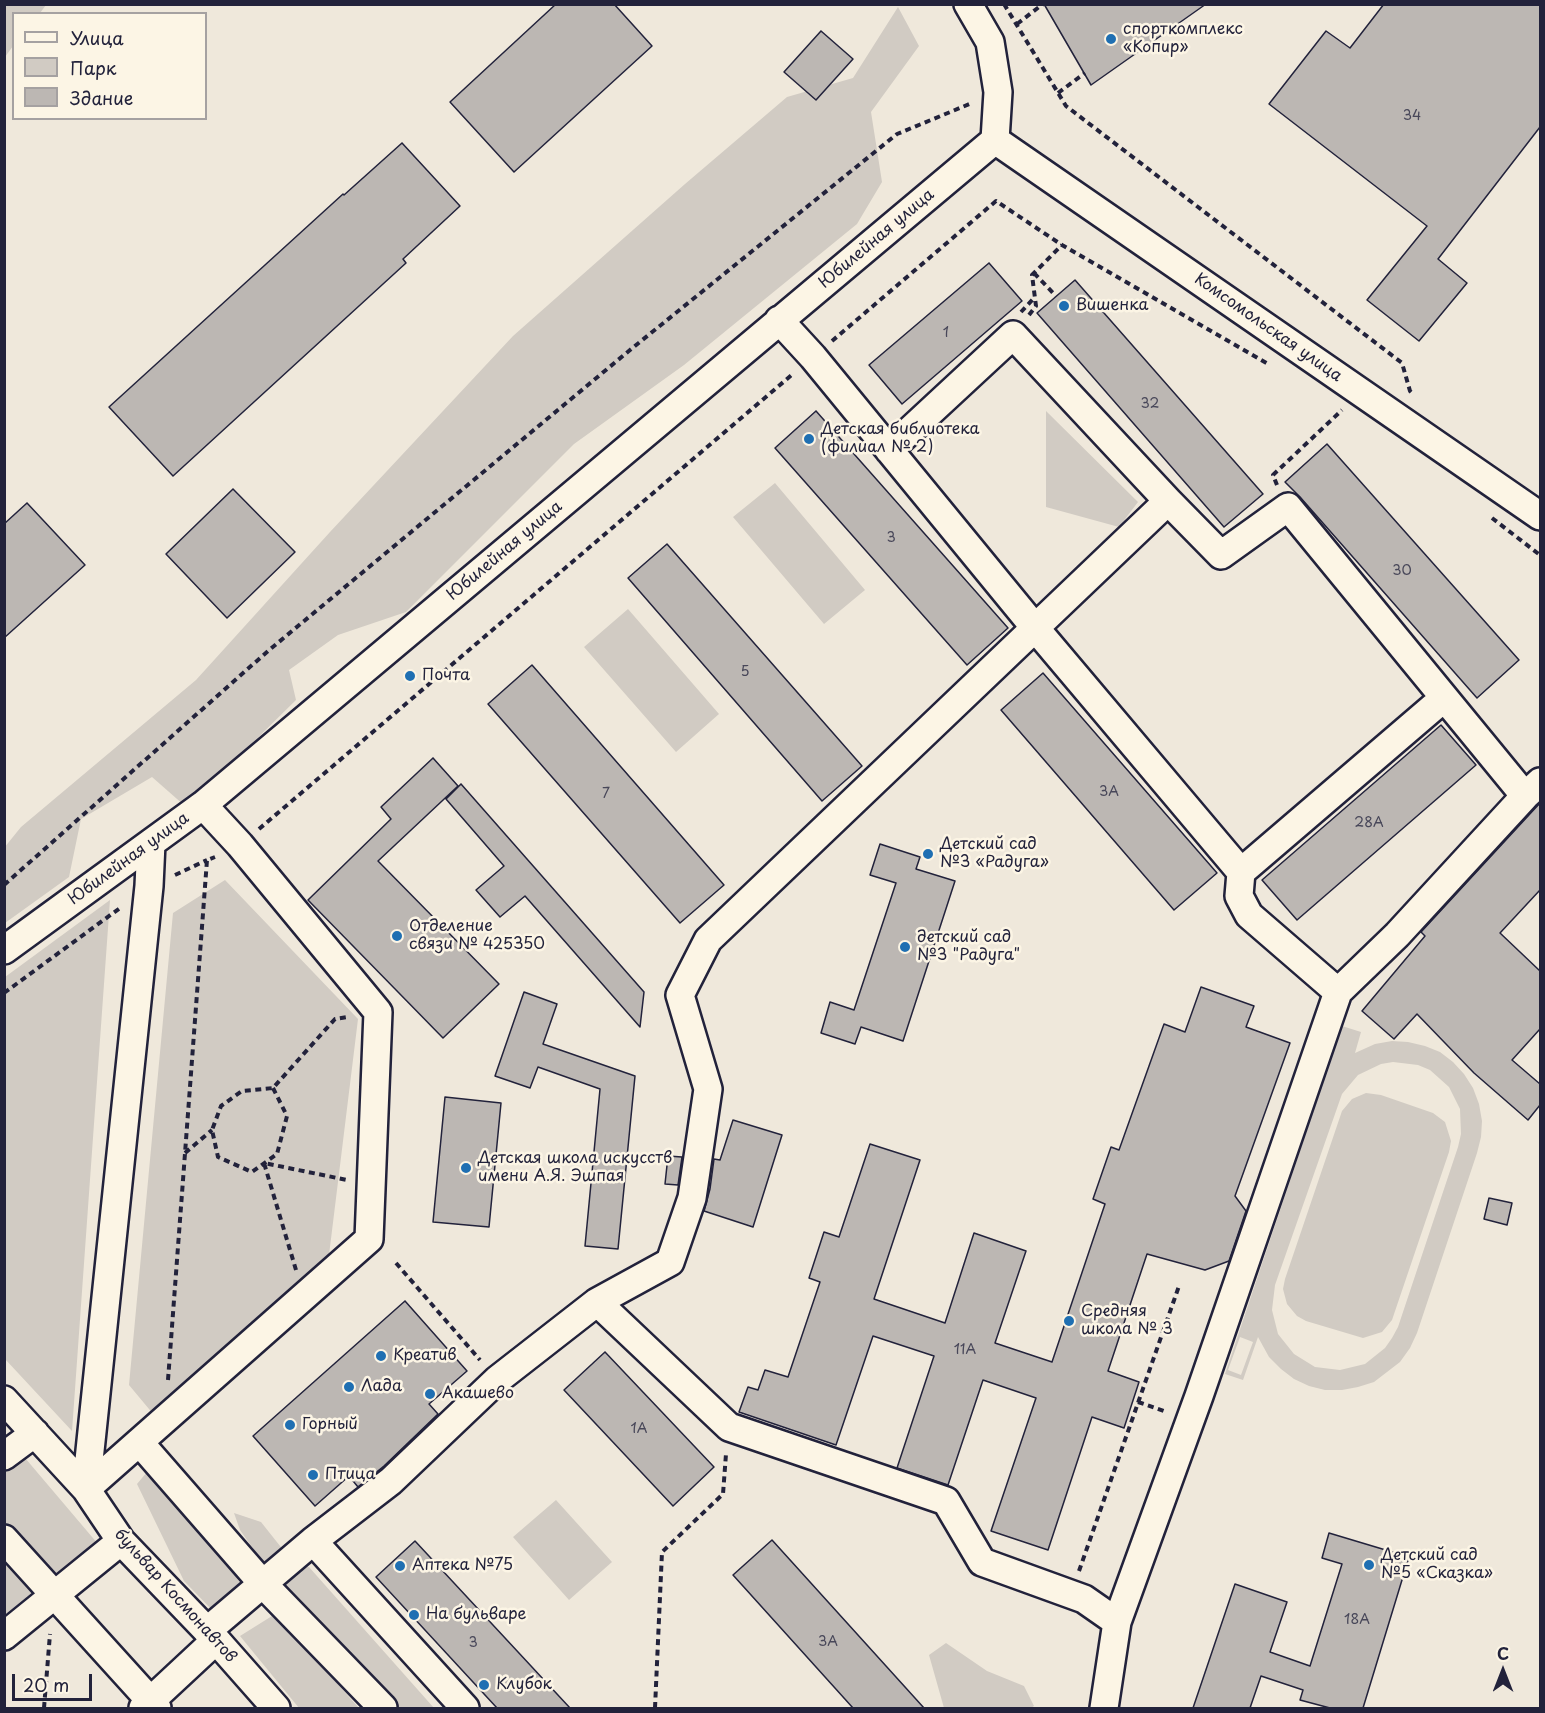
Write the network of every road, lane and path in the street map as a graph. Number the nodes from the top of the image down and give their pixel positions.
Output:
1 (968, 4) edge
2 (1005, 4) edge
3 (1042, 4) edge
4 (1016, 24) junction
5 (1085, 73) dead end
6 (998, 92) junction
7 (1058, 93) junction
8 (995, 140) junction
9 (1062, 245) junction
10 (1034, 273) junction
11 (1056, 296) dead end
12 (1035, 297) junction
13 (780, 320) junction
14 (1017, 324) junction
15 (813, 357) junction
16 (1402, 363) dead end
17 (1274, 367) dead end
18 (1335, 402) dead end
19 (889, 450) junction
20 (1168, 501) junction
21 (1288, 507) junction
22 (1540, 516) edge
23 (1036, 629) junction
24 (1444, 698) junction
25 (1533, 789) edge
26 (203, 805) junction
27 (150, 843) junction
28 (240, 845) junction
29 (207, 860) junction
30 (1241, 872) junction
31 (4, 885) edge
32 (149, 886) junction
33 (4, 950) edge
34 (1338, 992) junction
35 (4, 993) edge
36 (378, 1012) junction
37 (273, 1088) junction
38 (212, 1130) junction
39 (185, 1153) junction
40 (264, 1163) junction
41 (371, 1185) junction
42 (396, 1263) dead end
43 (1179, 1286) dead end
44 (304, 1297) junction
45 (597, 1302) junction
46 (497, 1380) junction
47 (167, 1392) dead end
48 (4, 1400) edge
49 (729, 1427) junction
50 (35, 1433) junction
51 (140, 1443) junction
52 (4, 1456) edge
53 (86, 1489) junction
54 (4, 1539) edge
55 (121, 1541) junction
56 (313, 1542) junction
57 (263, 1584) junction
58 (1071, 1594) junction
59 (53, 1595) junction
60 (1117, 1622) junction
61 (4, 1636) edge
62 (212, 1636) junction
63 (150, 1706) edge
64 (44, 1708) edge
65 (276, 1708) edge
66 (382, 1708) edge
67 (465, 1708) edge
68 (655, 1708) edge
69 (1104, 1708) edge

1 - 6 street
2 - 4 path
3 - 4 path
4 - 7 path
5 - 7 path
6 - 8 street
6 - 31 path
7 - 16 path
8 - 13 street, Юбилейная улица
8 - 22 street, Комсомольская улица
9 - 10 path
9 - 15 path
9 - 17 path
10 - 11 path
10 - 12 path
12 - 14 path
12 - 14 path
13 - 15 street
13 - 26 street, Юбилейная улица
14 - 19 street
14 - 20 street
15 - 19 street
15 - 28 path
18 - 21 path
19 - 23 street
20 - 21 street
20 - 23 street
21 - 24 street
23 - 30 street
23 - 45 street
24 - 25 street
24 - 30 street
25 - 34 street
26 - 27 street, Юбилейная улица
26 - 28 street
27 - 32 street
27 - 33 street, Юбилейная улица
28 - 29 path
28 - 36 street
29 - 32 path
29 - 39 path
30 - 34 street
32 - 35 path
32 - 53 street
34 - 60 street
36 - 37 path
36 - 41 street
37 - 38 path
37 - 40 path
38 - 39 path
38 - 40 path
39 - 47 path
40 - 41 path
40 - 44 path
41 - 44 street
42 - 46 path
43 - 58 path
44 - 51 street
45 - 46 street
45 - 49 street
46 - 56 street
48 - 50 street, бульвар Космонавтов
49 - 58 street
49 - 68 path
50 - 52 street
50 - 53 street, бульвар Космонавтов
51 - 53 street
51 - 57 street
53 - 55 street, бульвар Космонавтов
54 - 59 street
55 - 59 street
55 - 62 street, бульвар Космонавтов
56 - 57 street
56 - 67 street
57 - 62 street
57 - 66 street
58 - 60 street
59 - 61 street
59 - 63 street
59 - 64 path
60 - 69 street
62 - 63 street
62 - 65 street, бульвар Космонавтов

